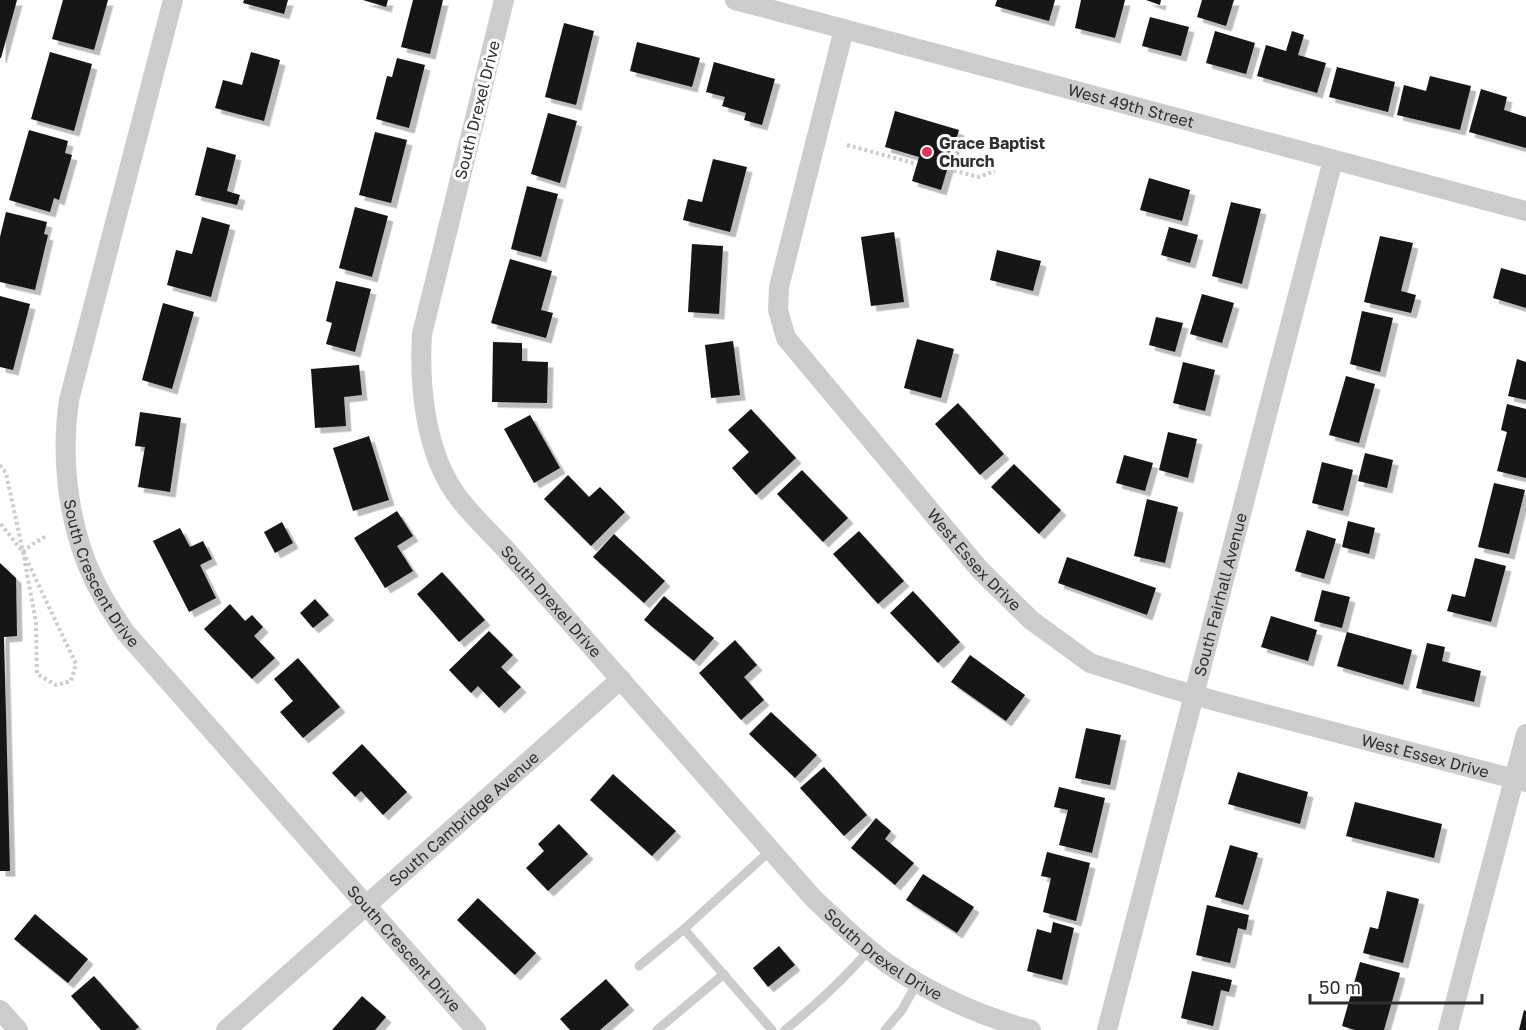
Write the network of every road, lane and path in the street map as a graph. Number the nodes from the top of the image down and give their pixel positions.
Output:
1 (173, 0) edge
2 (504, 0) edge
3 (735, 0) edge
4 (844, 29) junction
5 (848, 145) dead end
6 (1333, 160) junction
7 (917, 164) dead end
8 (948, 169) dead end
9 (995, 171) dead end
10 (1526, 211) edge
11 (0, 465) edge
12 (0, 523) edge
13 (48, 535) dead end
14 (23, 552) junction
15 (621, 679) junction
16 (1193, 694) junction
17 (1526, 734) edge
18 (1520, 780) edge
19 (771, 850) junction
20 (366, 904) junction
21 (684, 929) junction
22 (870, 949) junction
23 (639, 966) dead end
24 (724, 974) junction
25 (917, 983) junction
26 (0, 1010) edge
27 (18, 1030) edge
28 (226, 1030) edge
29 (476, 1030) edge
30 (657, 1030) edge
31 (772, 1030) edge
32 (785, 1030) edge
33 (885, 1030) edge
34 (1030, 1030) edge
35 (1107, 1030) edge
36 (1448, 1030) edge

1 - 20 street, South Crescent Drive
2 - 15 street, South Drexel Drive
3 - 4 street, West 49th Street
4 - 6 street, West 49th Street
4 - 16 street, West Essex Drive
5 - 7 path
6 - 10 street, West 49th Street
6 - 16 street, South Fairhall Avenue
8 - 9 path
11 - 14 path
12 - 14 path
13 - 14 path
14 - 14 path
15 - 19 street, South Drexel Drive
15 - 20 street, South Cambridge Avenue
16 - 18 street, West Essex Drive
16 - 35 street, South Fairhall Avenue
17 - 18 street
18 - 36 street
19 - 21 lane
19 - 22 street, South Drexel Drive
20 - 28 street, South Cambridge Avenue
20 - 29 street, South Crescent Drive
21 - 23 lane
21 - 24 lane
22 - 25 street, South Drexel Drive
22 - 32 lane
24 - 30 lane
24 - 31 lane
25 - 33 lane
25 - 34 street, South Drexel Drive
26 - 27 street

